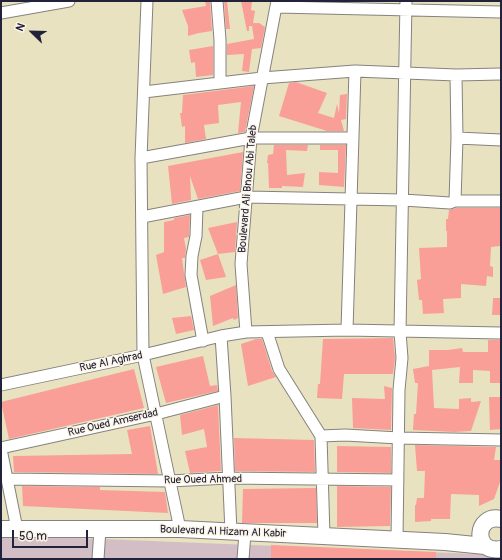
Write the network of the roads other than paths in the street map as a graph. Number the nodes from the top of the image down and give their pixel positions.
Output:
1 (69, 1) edge
2 (147, 1) edge
3 (217, 1) edge
4 (40, 4) edge
5 (277, 4) edge
6 (406, 5) edge
7 (501, 12) edge
8 (1, 13) edge
9 (355, 71) junction
10 (404, 72) junction
11 (501, 74) edge
12 (456, 75) junction
13 (262, 78) junction
14 (220, 82) junction
15 (144, 92) junction
16 (250, 138) junction
17 (353, 138) junction
18 (456, 138) junction
19 (501, 140) edge
20 (142, 158) junction
21 (246, 198) junction
22 (351, 199) junction
23 (403, 200) junction
24 (455, 201) junction
25 (501, 201) edge
26 (197, 207) junction
27 (142, 217) junction
28 (347, 330) junction
29 (246, 332) junction
30 (267, 332) junction
31 (400, 332) junction
32 (501, 333) edge
33 (221, 336) junction
34 (203, 341) junction
35 (143, 355) junction
36 (1, 385) edge
37 (225, 396) junction
38 (156, 414) junction
39 (321, 436) junction
40 (399, 438) junction
41 (501, 440) edge
42 (1, 448) edge
43 (228, 478) junction
44 (7, 479) junction
45 (323, 479) junction
46 (398, 480) junction
47 (170, 481) junction
48 (501, 506) edge
49 (492, 521) edge
50 (1, 528) edge
51 (17, 529) junction
52 (100, 529) junction
53 (180, 529) junction
54 (238, 532) junction
55 (324, 536) junction
56 (397, 539) junction
57 (445, 542) junction
58 (494, 551) edge
59 (98, 559) edge
60 (243, 559) edge

1 - 4 street
2 - 15 street
3 - 14 street
4 - 8 street
5 - 6 street
5 - 13 street, Boulevard Ali Bnou Abi Taleb
6 - 7 street
6 - 10 street
9 - 10 street
9 - 13 street
9 - 17 street
10 - 12 street
10 - 23 street
11 - 12 street
12 - 18 street
13 - 14 street
13 - 16 street, Boulevard Ali Bnou Abi Taleb
14 - 15 street
15 - 20 street
16 - 17 street
16 - 20 street
16 - 21 street, Boulevard Ali Bnou Abi Taleb
17 - 22 street
18 - 19 street
18 - 24 street
20 - 27 street
21 - 22 street
21 - 26 street
21 - 29 street, Boulevard Ali Bnou Abi Taleb
22 - 23 street
22 - 28 street
23 - 24 street
23 - 31 street
24 - 25 street
26 - 27 street
26 - 34 street
27 - 35 street
28 - 30 street, Rue Al Aghrad
28 - 31 street, Rue Al Aghrad
29 - 30 street, Rue Al Aghrad
29 - 33 street, Rue Al Aghrad
30 - 39 street
31 - 32 street, Rue Al Aghrad
31 - 40 street
33 - 34 street, Rue Al Aghrad
33 - 37 street
34 - 35 street, Rue Al Aghrad
35 - 36 street, Rue Al Aghrad
35 - 38 street
37 - 38 street, Rue Oued Amserdad
37 - 43 street
38 - 42 street, Rue Oued Amserdad
38 - 47 street
39 - 40 street
39 - 45 street
40 - 41 street
40 - 46 street
42 - 44 street
43 - 45 street, Rue Oued Ahmed
43 - 47 street, Rue Oued Ahmed
43 - 54 street
44 - 47 street, Rue Oued Ahmed
44 - 51 street
45 - 46 street, Rue Oued Ahmed
45 - 55 street
46 - 56 street
47 - 53 street
48 - 49 street, Boulevard Al Hizam Al Kabir
49 - 57 street, Boulevard Al Hizam Al Kabir
49 - 58 street
50 - 51 street, Boulevard Al Hizam Al Kabir
51 - 52 street, Boulevard Al Hizam Al Kabir
52 - 53 street, Boulevard Al Hizam Al Kabir
52 - 59 street
53 - 54 street, Boulevard Al Hizam Al Kabir
54 - 55 street, Boulevard Al Hizam Al Kabir
54 - 60 street
55 - 56 street, Boulevard Al Hizam Al Kabir
56 - 57 street, Boulevard Al Hizam Al Kabir
57 - 58 street, Boulevard Al Hizam Al Kabir

